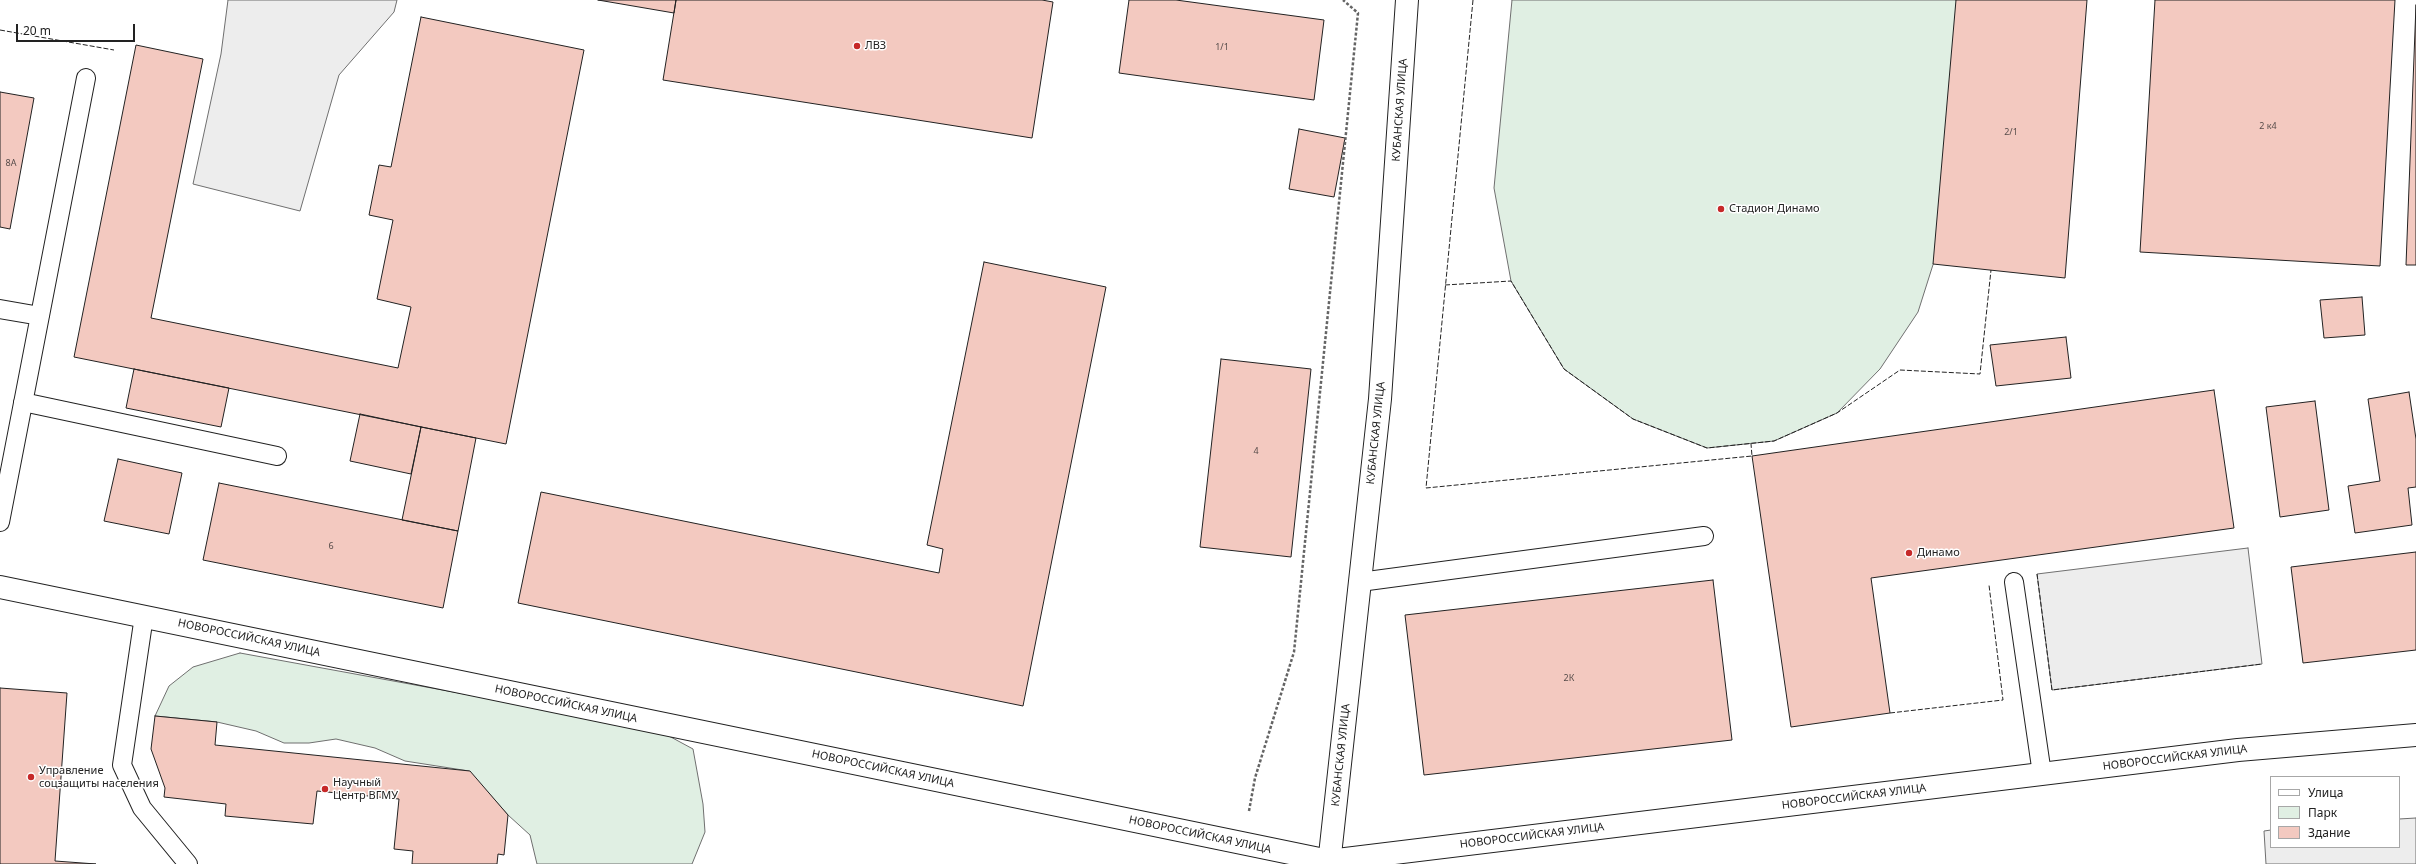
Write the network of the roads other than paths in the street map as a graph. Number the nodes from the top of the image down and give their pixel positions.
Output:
1 (1407, 0) edge
2 (86, 78) dead end
3 (0, 309) edge
4 (40, 316) junction
5 (23, 402) junction
6 (277, 456) dead end
7 (0, 522) edge
8 (1704, 536) dead end
9 (1360, 582) junction
10 (2014, 582) dead end
11 (0, 587) edge
12 (144, 616) junction
13 (2416, 735) edge
14 (2042, 774) junction
15 (1329, 863) edge
16 (188, 864) edge

1 - 9 street, КУБАНСКАЯ УЛИЦА
2 - 4 lane
3 - 4 lane
4 - 5 lane
5 - 6 lane
5 - 7 lane
8 - 9 lane
9 - 15 street, КУБАНСКАЯ УЛИЦА
10 - 14 lane
11 - 12 street, НОВОРОССИЙСКАЯ УЛИЦА
12 - 15 street, НОВОРОССИЙСКАЯ УЛИЦА
12 - 16 lane
13 - 14 street, НОВОРОССИЙСКАЯ УЛИЦА
14 - 15 street, НОВОРОССИЙСКАЯ УЛИЦА

